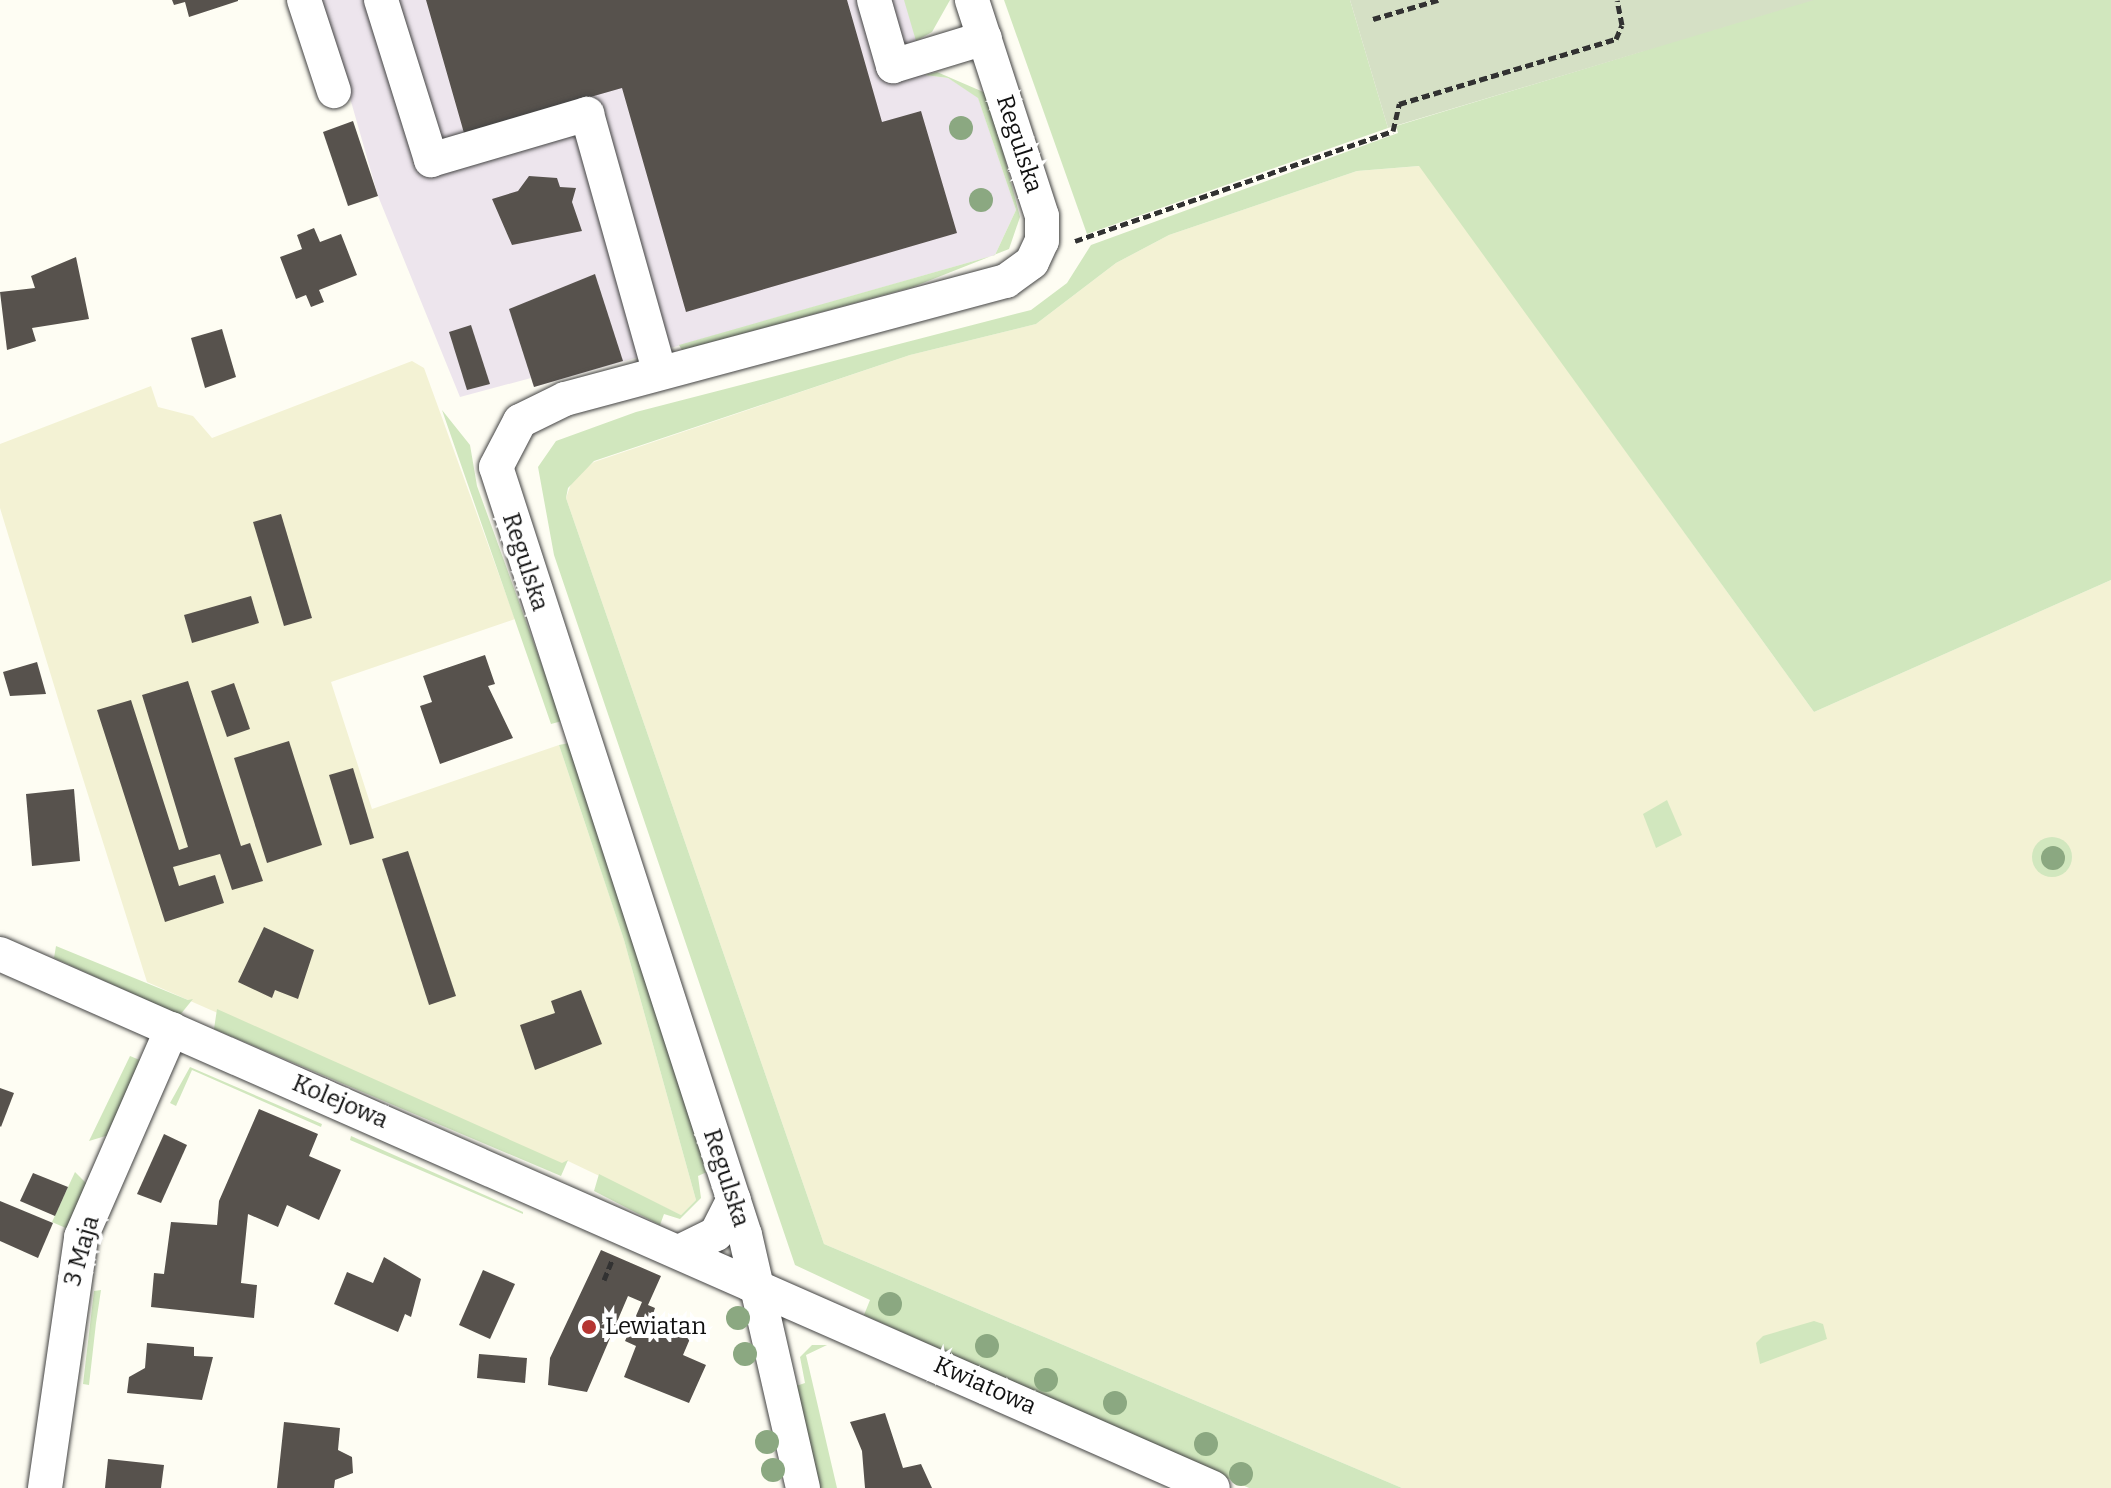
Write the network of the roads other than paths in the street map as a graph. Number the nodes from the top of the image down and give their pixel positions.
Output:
1 (304, 0) edge
2 (381, 0) edge
3 (874, 0) edge
4 (972, 0) edge
5 (985, 38) junction
6 (334, 91) dead end
7 (659, 371) junction
8 (0, 954) edge
9 (172, 1029) junction
10 (734, 1199) junction
11 (681, 1251) junction
12 (757, 1285) junction
13 (45, 1488) edge
14 (803, 1488) edge
15 (1213, 1488) edge

1 - 6 street
2 - 7 street
3 - 5 street
4 - 5 street, Regulska
5 - 7 street, Regulska
7 - 10 street, Regulska
8 - 9 street, Kolejowa
9 - 11 street, Kolejowa
9 - 13 street, 3 Maja
10 - 11 street
10 - 12 street, Regulska
11 - 12 street, Kolejowa
12 - 14 street, Regulska
12 - 15 street, Kwiatowa

